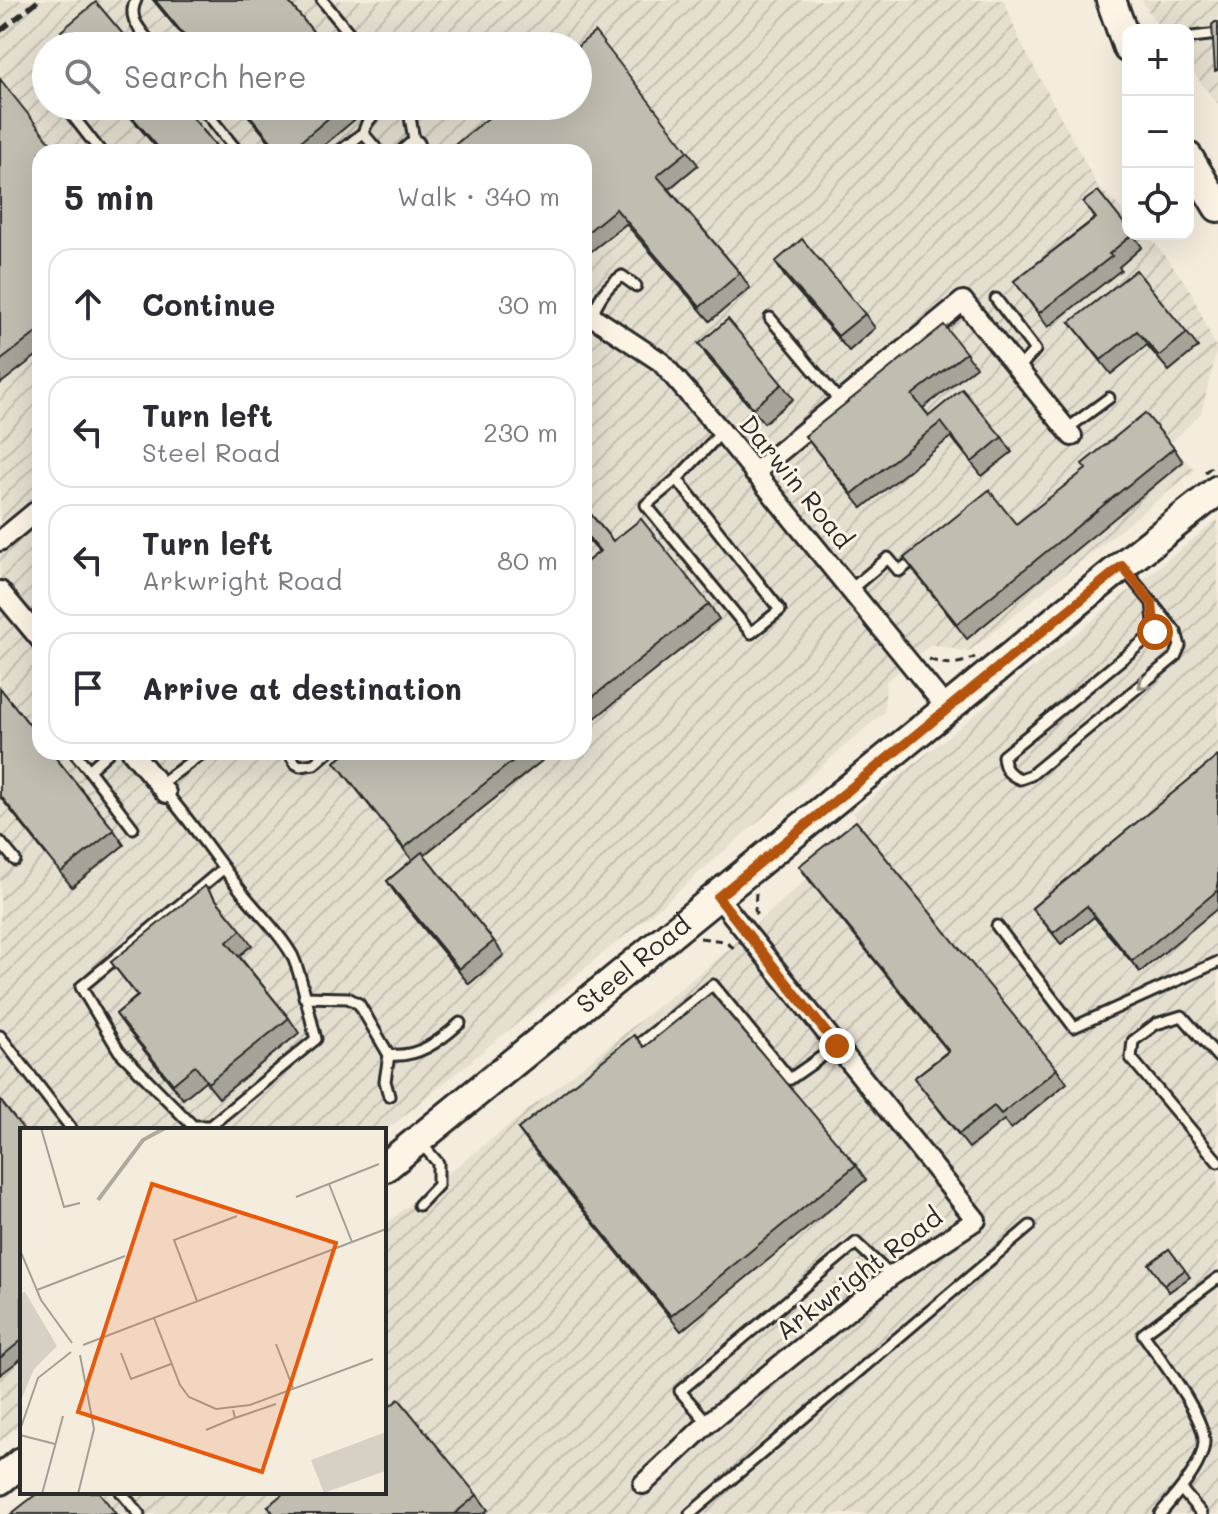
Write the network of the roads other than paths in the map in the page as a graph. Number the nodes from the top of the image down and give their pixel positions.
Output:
1 (136, 0) edge
2 (322, 0) edge
3 (1111, 0) edge
4 (1122, 31) edge
5 (142, 32) edge
6 (348, 32) edge
7 (1218, 34) edge
8 (1194, 37) edge
9 (76, 120) edge
10 (212, 120) edge
11 (369, 120) edge
12 (409, 120) edge
13 (363, 133) junction
14 (95, 144) edge
15 (232, 144) edge
16 (349, 144) edge
17 (372, 144) edge
18 (411, 144) edge
19 (1194, 167) edge
20 (1218, 207) edge
21 (636, 286) dead end
22 (996, 299) dead end
23 (592, 308) edge
24 (592, 316) edge
25 (770, 318) dead end
26 (1018, 369) junction
27 (1109, 398) dead end
28 (841, 403) junction
29 (722, 432) junction
30 (1070, 433) joint
31 (754, 473) junction
32 (677, 479) junction
33 (1207, 485) edge
34 (32, 515) edge
35 (0, 541) edge
36 (922, 553) edge
37 (1122, 566) junction
38 (850, 590) junction
39 (0, 591) edge
40 (1152, 603) junction
41 (32, 629) edge
42 (947, 709) junction
43 (81, 760) edge
44 (100, 760) edge
45 (138, 760) edge
46 (195, 760) edge
47 (293, 760) edge
48 (319, 760) edge
49 (89, 770) junction
50 (162, 789) junction
51 (133, 828) dead end
52 (0, 842) edge
53 (15, 860) dead end
54 (224, 868) junction
55 (718, 897) junction
56 (997, 926) dead end
57 (1218, 962) edge
58 (304, 997) junction
59 (460, 1023) dead end
60 (0, 1036) edge
61 (837, 1046) junction
62 (389, 1055) junction
63 (626, 1055) edge
64 (1218, 1057) edge
65 (389, 1096) dead end
66 (71, 1128) edge
67 (419, 1140) junction
68 (1218, 1162) edge
69 (386, 1166) edge
70 (419, 1205) dead end
71 (1030, 1226) dead end
72 (891, 1276) junction
73 (1218, 1278) edge
74 (708, 1423) junction
75 (20, 1464) edge
76 (0, 1480) edge
77 (643, 1484) dead end
78 (1181, 1489) junction
79 (123, 1494) edge
80 (139, 1514) edge
81 (690, 1514) edge
82 (1160, 1514) edge
83 (1202, 1514) edge

1 - 5 lane
2 - 6 lane
3 - 4 main road
7 - 8 lane
9 - 14 lane
10 - 15 lane
11 - 13 lane
12 - 18 lane
13 - 16 lane
13 - 17 lane
19 - 20 main road
21 - 23 lane
22 - 26 lane
24 - 29 street, Darwin Road
25 - 28 lane
26 - 28 street
26 - 30 street
27 - 30 lane
28 - 31 street
29 - 31 street, Darwin Road
29 - 32 lane
31 - 38 street, Darwin Road
32 - 32 lane
33 - 37 main road, Steel Road
34 - 35 street
36 - 38 lane
37 - 40 lane
37 - 42 main road, Steel Road
38 - 42 street, Darwin Road
39 - 41 street
40 -> 40 lane
42 - 55 main road, Steel Road
43 - 49 lane
44 - 49 lane
45 - 50 street
46 - 50 lane
47 - 48 lane
49 - 51 lane
50 - 54 lane
52 - 53 lane
54 - 58 lane
54 - 58 lane
55 - 61 street, Arkwright Road
55 - 67 main road, Steel Road
56 - 57 lane
58 - 62 lane
59 - 62 lane
60 - 66 lane
61 - 63 lane
61 - 72 street, Arkwright Road
62 - 65 lane
64 - 68 lane
67 - 69 main road, Steel Road
67 - 70 lane
71 - 81 lane
72 - 74 street, Arkwright Road
72 - 74 lane
73 - 78 lane
74 - 77 street, Arkwright Road
75 - 76 main road
78 - 82 lane
78 - 83 lane
79 - 80 lane

